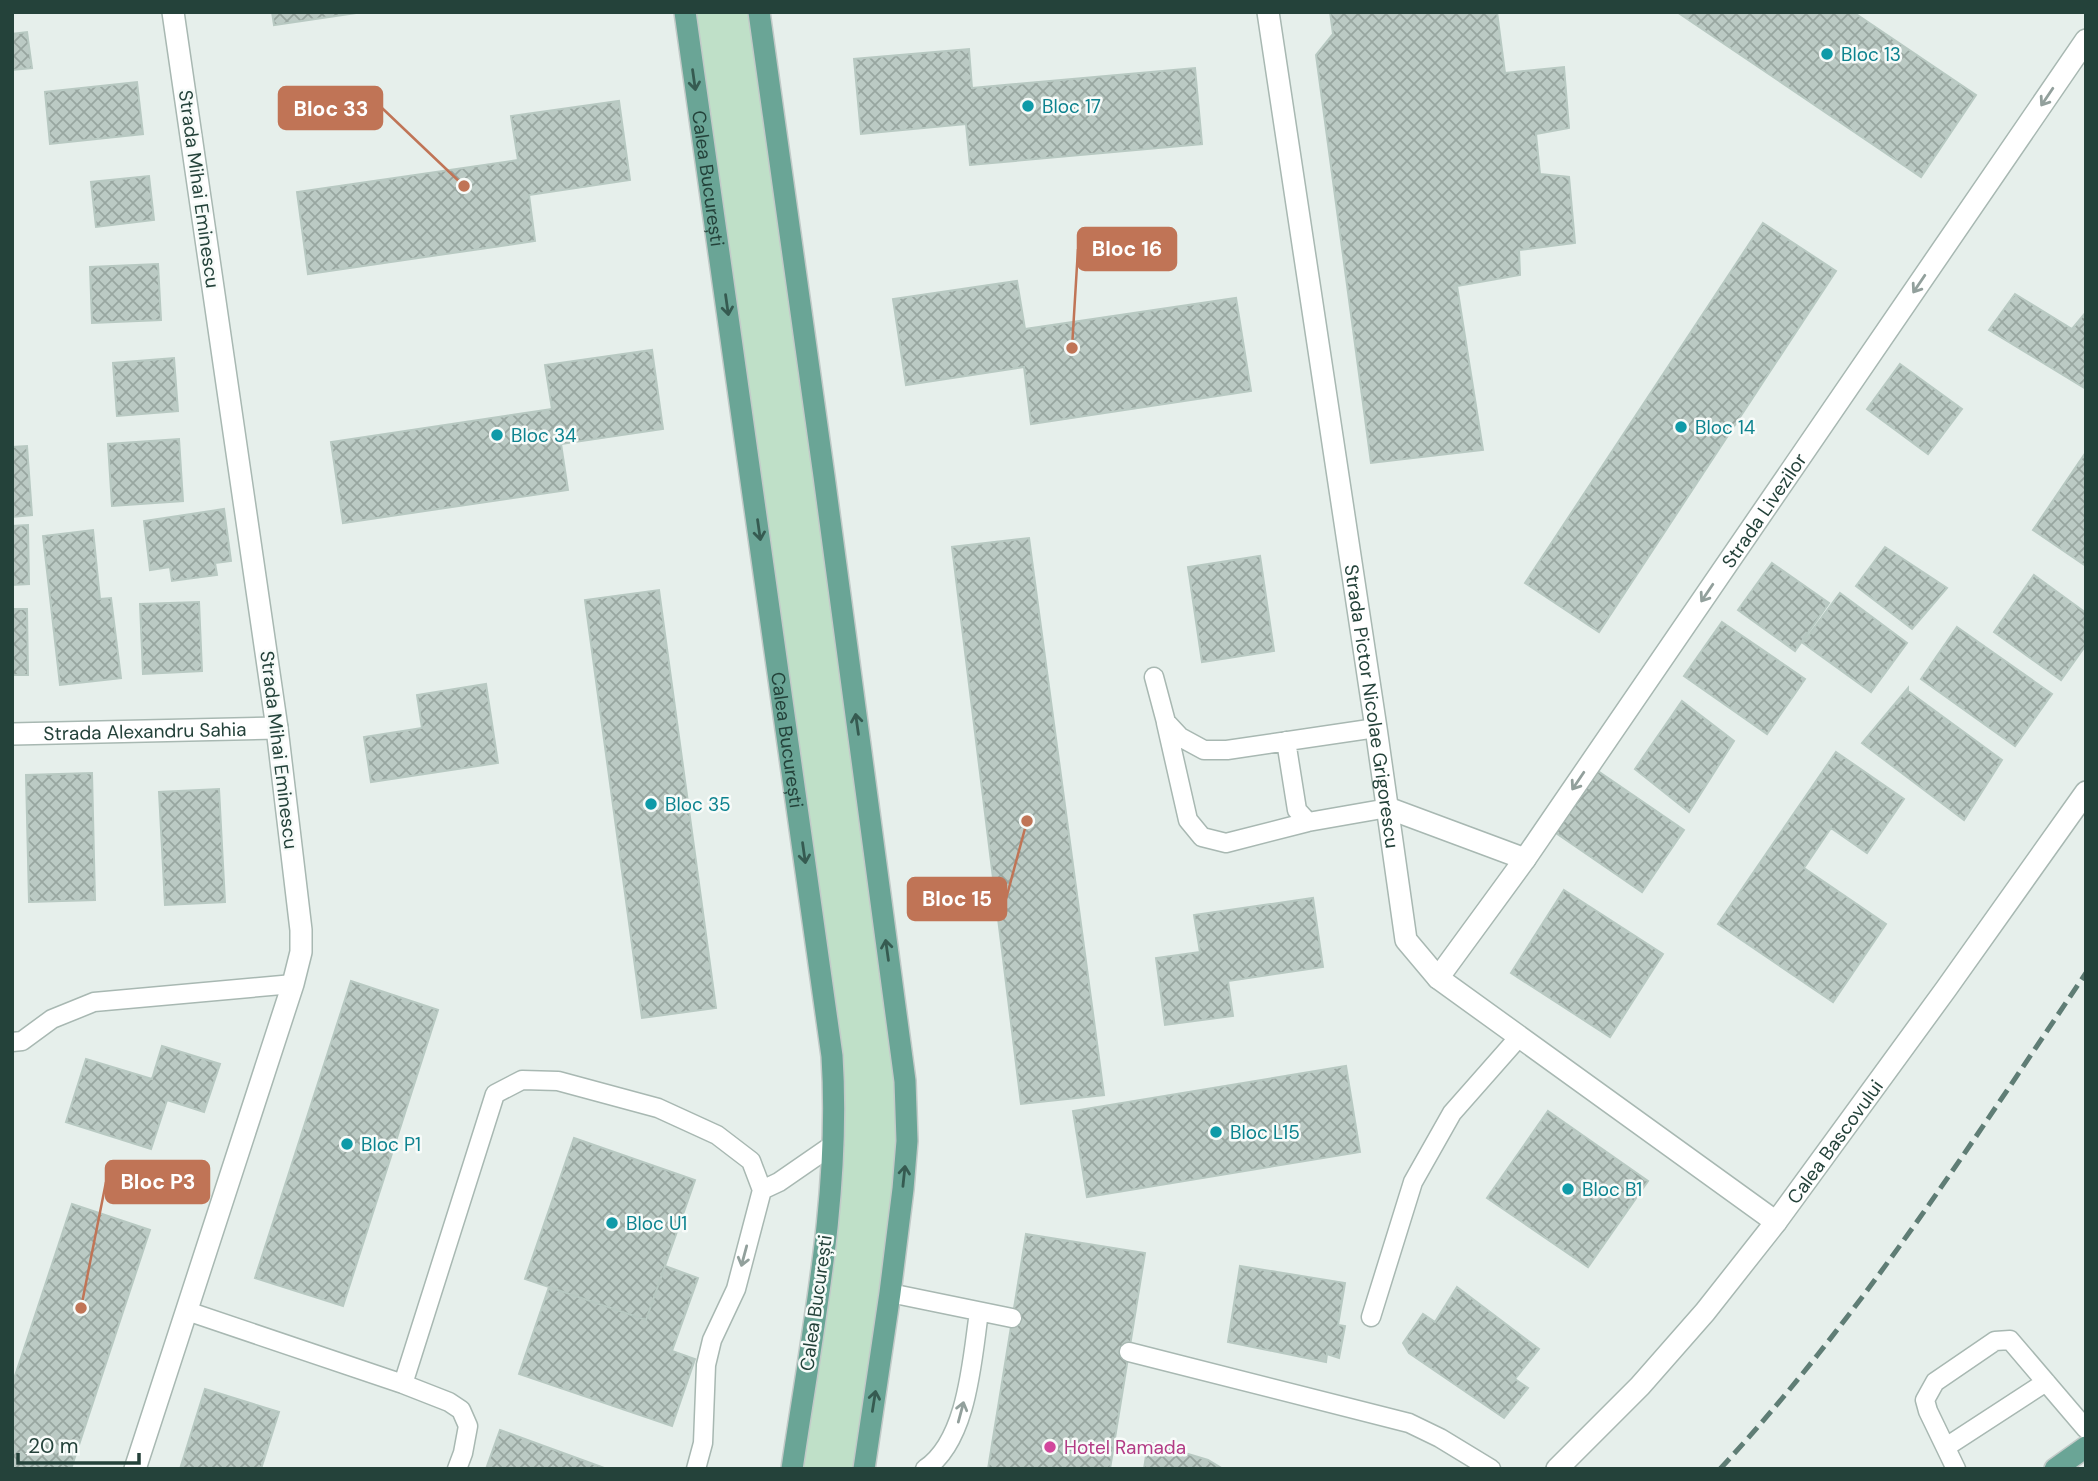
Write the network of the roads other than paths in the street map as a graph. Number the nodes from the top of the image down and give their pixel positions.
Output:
1 (173, 12) edge
2 (685, 12) edge
3 (759, 12) edge
4 (1268, 12) edge
5 (2086, 40) edge
6 (1154, 677) dead end
7 (1166, 722) junction
8 (277, 728) junction
9 (1376, 728) junction
10 (12, 734) edge
11 (1286, 741) junction
12 (2086, 792) edge
13 (1388, 808) junction
14 (1308, 822) junction
15 (1525, 859) junction
16 (1438, 978) junction
17 (293, 984) junction
18 (1519, 1037) junction
19 (12, 1042) edge
20 (834, 1144) junction
21 (762, 1190) junction
22 (1776, 1222) junction
23 (890, 1293) junction
24 (187, 1311) junction
25 (979, 1312) junction
26 (1371, 1317) dead end
27 (1012, 1318) dead end
28 (1129, 1352) dead end
29 (2046, 1382) junction
30 (403, 1384) junction
31 (2086, 1429) edge
32 (1946, 1447) junction
33 (2086, 1447) edge
34 (135, 1469) edge
35 (457, 1469) edge
36 (696, 1469) edge
37 (792, 1469) edge
38 (864, 1469) edge
39 (925, 1469) edge
40 (1491, 1469) edge
41 (1557, 1469) edge
42 (1956, 1469) edge
43 (2055, 1469) edge

1 - 8 street, Strada Mihai Eminescu
2 -> 20 main road, Calea București
23 -> 3 main road
4 - 9 street, Strada Pictor Nicolae Grigorescu
5 -> 15 street, Strada Livezilor
6 - 7 lane
7 - 11 lane
7 - 14 lane
8 - 10 street, Strada Alexandru Sahia
8 - 17 street, Strada Mihai Eminescu
9 - 11 lane
9 - 13 street, Strada Pictor Nicolae Grigorescu
11 - 14 lane
12 - 22 street, Calea Bascovului
13 - 14 lane
13 - 15 street
13 - 16 street, Strada Pictor Nicolae Grigorescu
15 - 16 street, Strada Livezilor
16 - 18 street, Strada Pictor Nicolae Grigorescu
17 - 19 lane
17 - 24 street, Strada Mihai Eminescu
18 - 22 street, Strada Pictor Nicolae Grigorescu
18 - 26 lane
20 - 21 lane
20 - 37 main road, Calea București
21 - 30 lane
21 -> 36 lane
22 - 41 street, Calea Bascovului
23 - 25 lane
38 -> 23 main road
24 - 30 lane
24 - 34 street, Strada Mihai Eminescu
25 - 27 lane
39 -> 25 lane
28 - 40 lane
29 - 31 lane
29 - 32 lane
29 - 32 lane
30 - 35 lane
32 - 42 lane
33 - 43 main road

